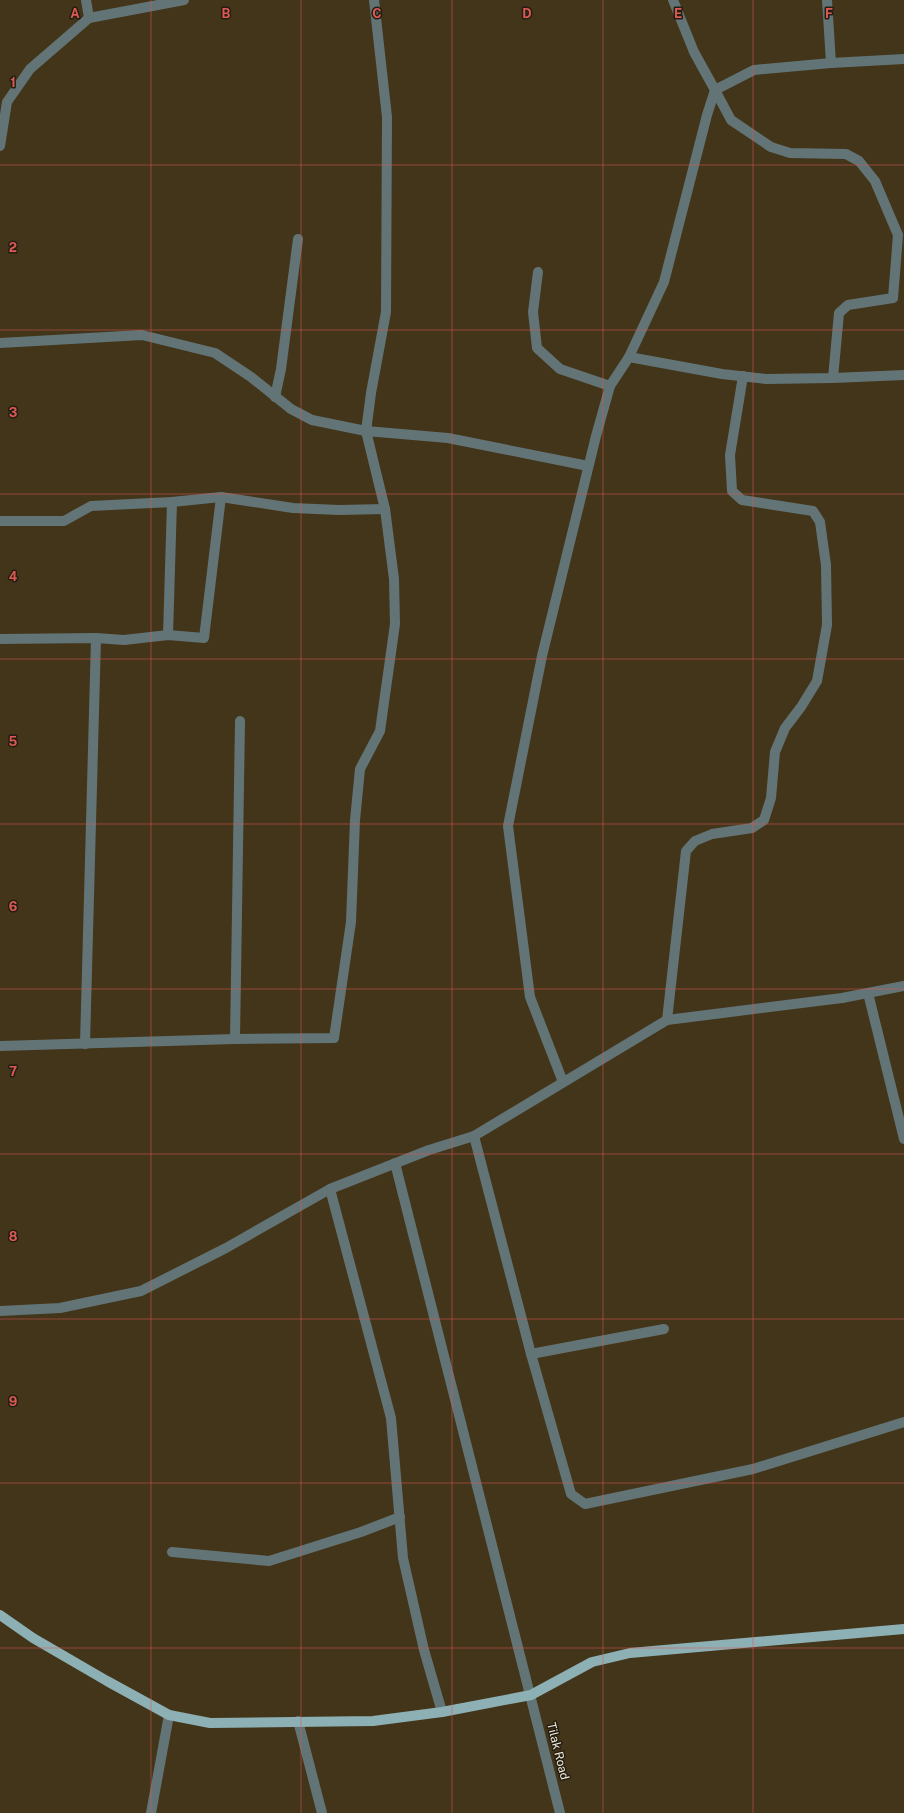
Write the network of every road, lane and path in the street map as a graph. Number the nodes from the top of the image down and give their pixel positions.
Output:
1 (86, 0) edge
2 (184, 0) edge
3 (374, 0) edge
4 (673, 0) edge
5 (827, 0) edge
6 (89, 18) junction
7 (904, 59) edge
8 (831, 63) junction
9 (715, 90) junction
10 (0, 146) edge
11 (901, 235) edge
12 (298, 238) dead end
13 (538, 272) dead end
14 (0, 343) edge
15 (629, 357) junction
16 (904, 375) edge
17 (743, 376) junction
18 (834, 378) junction
19 (610, 386) junction
20 (276, 397) junction
21 (366, 431) junction
22 (588, 466) junction
23 (221, 498) junction
24 (172, 502) junction
25 (384, 509) junction
26 (0, 521) edge
27 (168, 635) junction
28 (96, 638) junction
29 (0, 639) edge
30 (240, 721) dead end
31 (904, 986) edge
32 (868, 993) junction
33 (667, 1020) junction
34 (234, 1039) junction
35 (85, 1044) junction
36 (0, 1046) edge
37 (563, 1082) junction
38 (474, 1136) junction
39 (904, 1139) edge
40 (395, 1163) junction
41 (330, 1189) junction
42 (0, 1311) edge
43 (664, 1329) dead end
44 (531, 1354) junction
45 (904, 1422) edge
46 (400, 1517) junction
47 (172, 1552) dead end
48 (0, 1615) edge
49 (904, 1629) edge
50 (531, 1695) junction
51 (442, 1712) junction
52 (170, 1715) junction
53 (298, 1720) junction
54 (150, 1813) edge
55 (322, 1813) edge
56 (560, 1813) edge

1 - 6 street
2 - 6 street
3 - 21 street
4 - 9 street
5 - 8 street
6 - 10 street
7 - 8 street
8 - 9 street
9 - 11 street
9 - 15 street
11 - 18 street
12 - 20 street
13 - 19 street
14 - 20 street
15 - 17 street
15 - 19 street
16 - 18 street
17 - 18 street
17 - 33 street
19 - 22 street
20 - 21 street
21 - 22 street
21 - 25 street
22 - 37 street
23 - 24 street
23 - 25 street
23 - 27 street
24 - 26 street
24 - 27 street
25 - 34 street
27 - 28 street
28 - 29 street
28 - 35 street
30 - 34 street
31 - 32 street
32 - 33 street
32 - 39 street
33 - 37 street
34 - 35 street
35 - 36 street
37 - 38 street
38 - 40 street
38 - 44 street
40 - 41 street
40 - 50 street, Tilak Road
41 - 42 street
41 - 46 street
43 - 44 street
44 - 45 street
46 - 47 street
46 - 51 street
48 - 52 main road
49 - 50 main road
50 - 51 main road
50 - 56 street, Tilak Road
51 - 53 main road
52 - 53 main road
52 - 54 street
53 - 55 street

